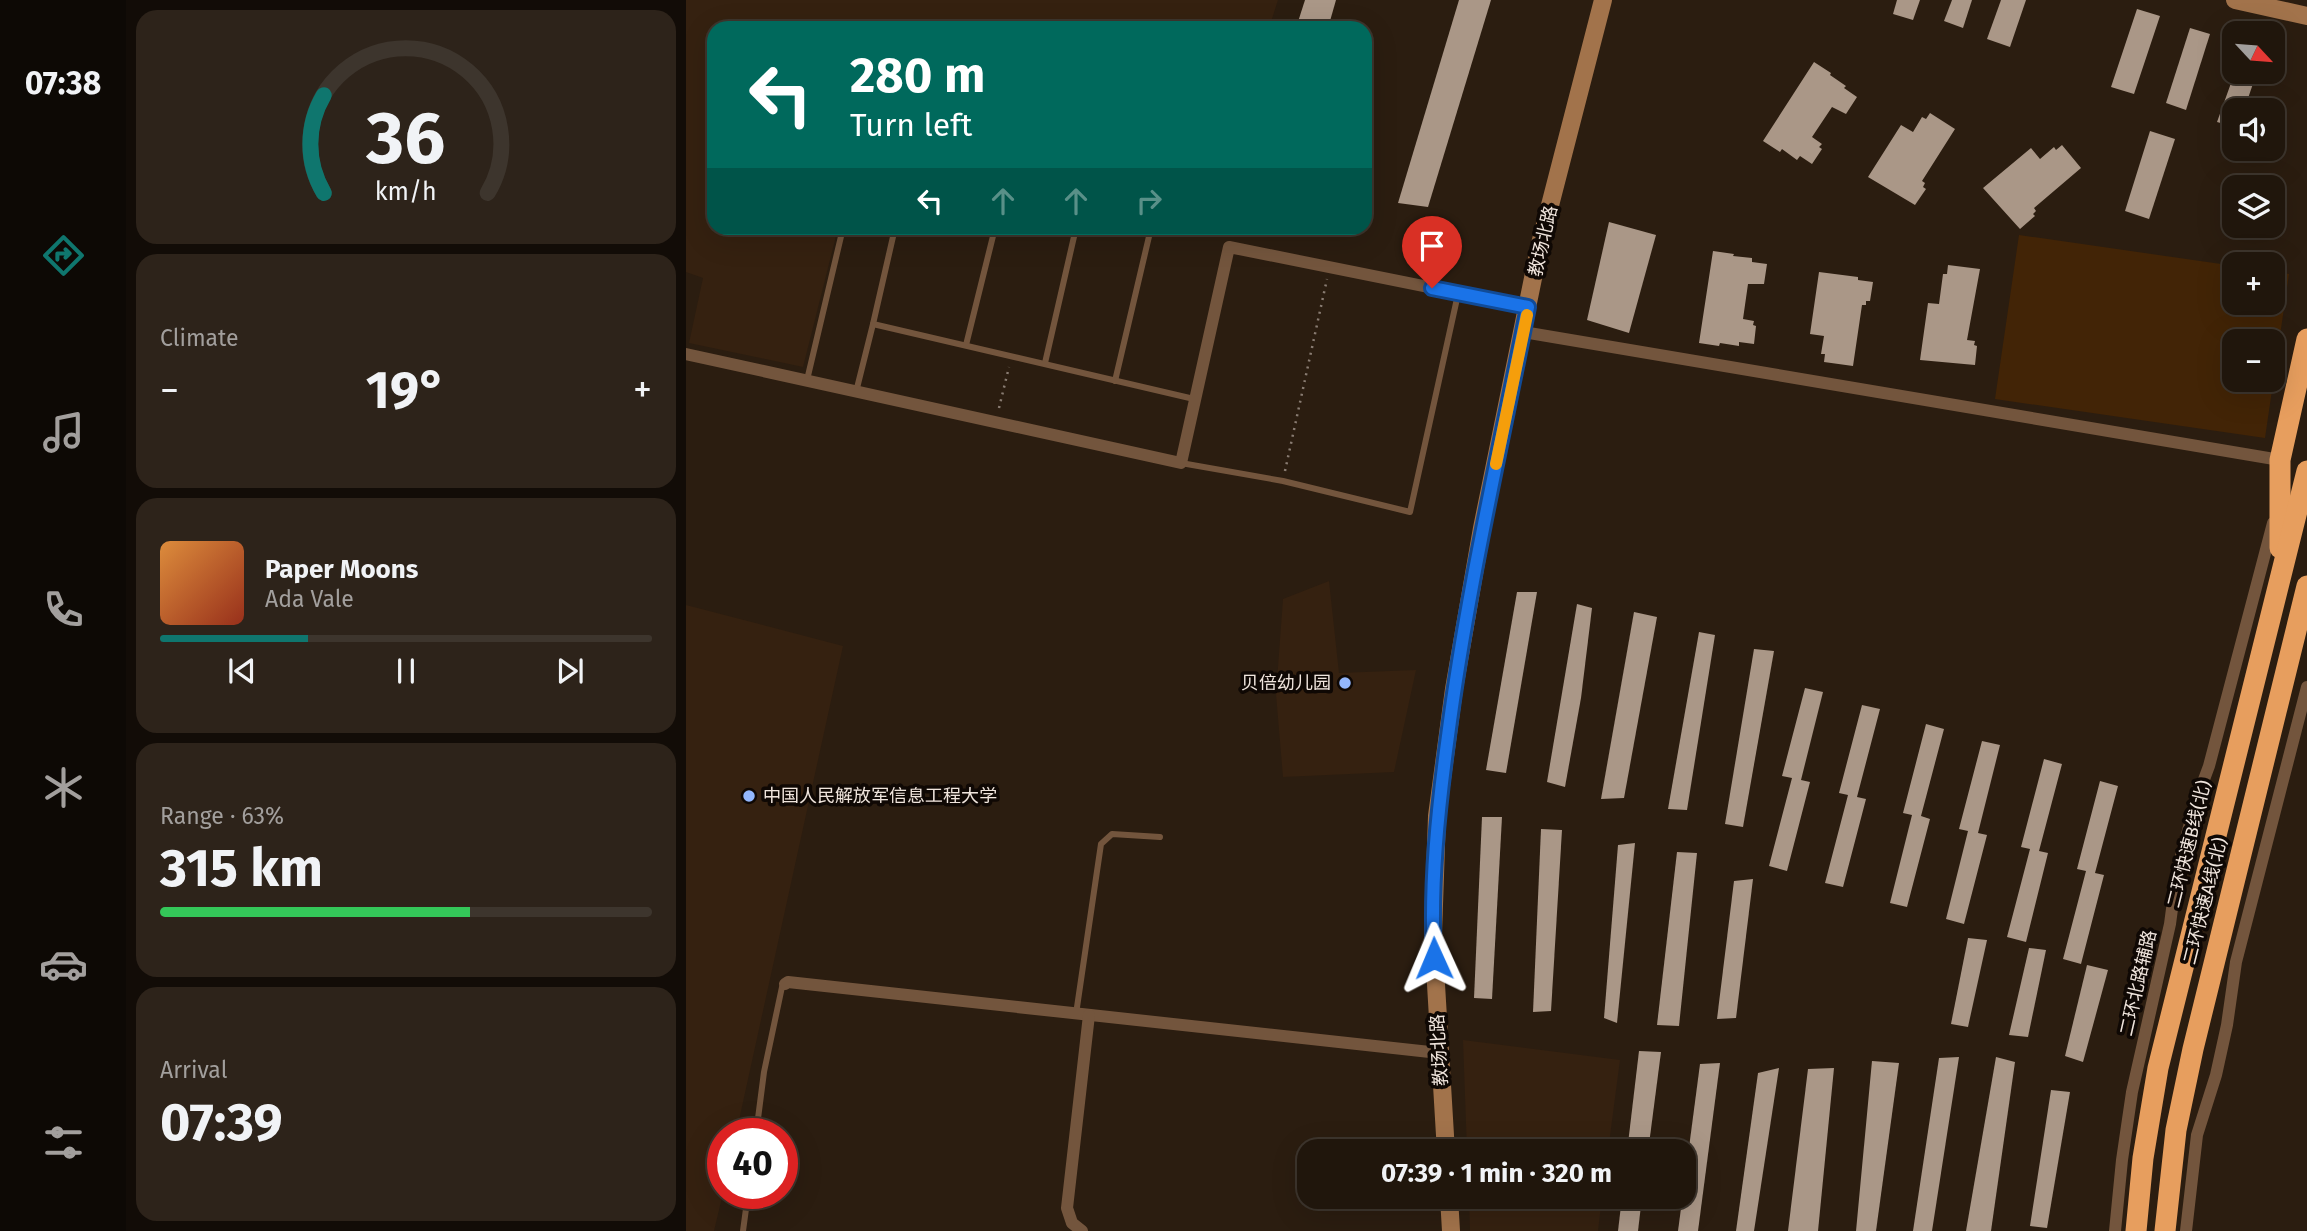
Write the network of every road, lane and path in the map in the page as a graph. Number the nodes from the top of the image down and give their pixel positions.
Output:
1 (1603, 0) edge
2 (2235, 0) edge
3 (2307, 16) edge
4 (841, 235) edge
5 (893, 235) edge
6 (993, 235) edge
7 (1074, 235) edge
8 (1149, 235) edge
9 (1330, 268) junction
10 (1458, 294) junction
11 (1528, 307) junction
12 (873, 324) junction
13 (1523, 332) junction
14 (2307, 340) edge
15 (966, 345) junction
16 (686, 354) edge
17 (1011, 357) junction
18 (1045, 363) junction
19 (807, 380) junction
20 (1115, 381) junction
21 (856, 392) junction
22 (1195, 400) junction
23 (996, 422) junction
24 (2280, 460) junction
25 (1181, 463) junction
26 (2307, 471) edge
27 (1283, 481) junction
28 (2279, 502) junction
29 (2281, 573) junction
30 (2307, 586) edge
31 (2307, 613) edge
32 (2295, 633) junction
33 (2307, 687) edge
34 (1160, 837) dead end
35 (785, 984) joint
36 (1083, 1014) junction
37 (1439, 1053) junction
38 (758, 1118) edge
39 (1445, 1139) edge
40 (746, 1209) edge
41 (1450, 1209) edge
42 (743, 1231) edge
43 (1082, 1231) edge
44 (1451, 1231) edge
45 (2115, 1231) edge
46 (2136, 1231) edge
47 (2165, 1231) edge
48 (2186, 1231) edge

1 - 11 street, 教场北路
2 - 3 street
4 - 19 lane
5 - 12 lane
6 - 15 lane
7 - 18 lane
8 - 20 lane
9 - 10 street
9 - 22 street
9 - 27 path
10 - 11 street
10 - 27 lane
11 - 13 street, 教场北路
12 - 15 lane
12 - 21 lane
13 - 24 street
13 - 37 street, 教场北路
14 - 24 highway
15 - 17 lane
16 - 19 street
17 - 18 lane
17 - 23 path
18 - 20 lane
19 - 21 street
20 - 22 lane
21 - 23 street
22 - 25 street
23 - 25 street
24 - 28 highway
25 - 27 lane
26 - 29 highway, 二环快速B线(北)
28 - 29 highway
28 - 45 street, 二环北路辅路
29 - 46 highway, 二环快速B线(北)
30 - 32 highway, 二环快速A线(北)
31 - 32 highway
32 - 47 highway, 二环快速A线(北)
33 - 48 street
34 - 36 lane
35 - 36 street
35 - 38 lane
36 - 37 street
36 - 43 street
37 - 39 street, 教场北路
40 - 42 lane
41 - 44 street

